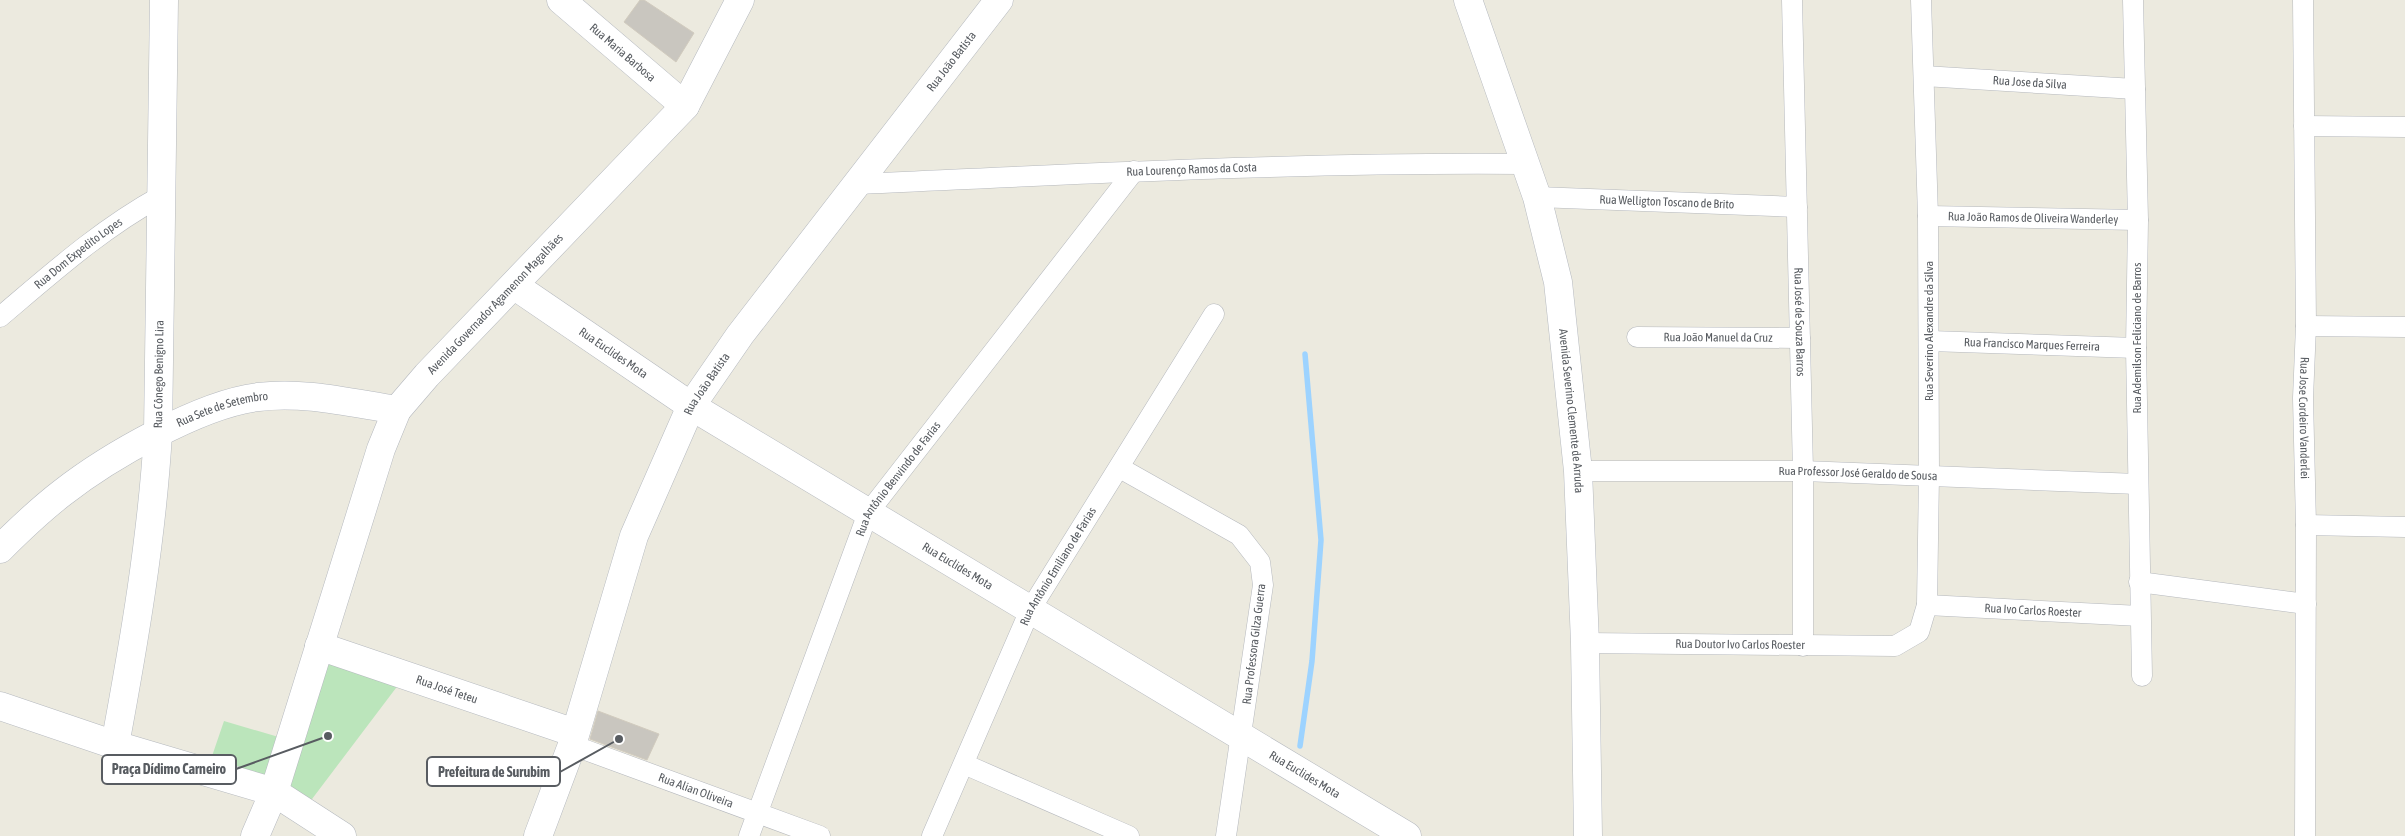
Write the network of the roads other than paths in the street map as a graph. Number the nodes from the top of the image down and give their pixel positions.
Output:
1 (164, 0) edge
2 (561, 0) edge
3 (740, 0) edge
4 (999, 0) edge
5 (1468, 0) edge
6 (1792, 0) edge
7 (1921, 0) edge
8 (2133, 0) edge
9 (2303, 0) edge
10 (1924, 76) junction
11 (2135, 89) junction
12 (685, 106) junction
13 (2304, 126) junction
14 (2405, 127) edge
15 (1526, 164) junction
16 (1134, 171) junction
17 (857, 184) junction
18 (161, 196) junction
19 (1537, 197) junction
20 (1797, 207) junction
21 (1928, 216) junction
22 (2138, 220) junction
23 (515, 286) junction
24 (1214, 314) dead end
25 (0, 317) edge
26 (2306, 326) junction
27 (2405, 327) edge
28 (1636, 337) dead end
29 (1800, 338) junction
30 (1930, 342) junction
31 (2136, 348) junction
32 (691, 406) junction
33 (396, 410) junction
34 (158, 433) junction
35 (1120, 468) junction
36 (1578, 471) junction
37 (1803, 471) junction
38 (1929, 475) junction
39 (2138, 484) junction
40 (868, 513) junction
41 (2306, 524) junction
42 (2405, 527) edge
43 (0, 549) edge
44 (2139, 582) junction
45 (2306, 604) junction
46 (1927, 605) junction
47 (1030, 610) junction
48 (2140, 616) junction
49 (1585, 643) junction
50 (319, 646) junction
51 (1803, 646) junction
52 (1895, 646) joint
53 (2142, 676) dead end
54 (0, 706) edge
55 (1242, 737) junction
56 (574, 739) junction
57 (115, 745) junction
58 (964, 764) junction
59 (274, 792) junction
60 (758, 814) junction
61 (255, 836) edge
62 (342, 836) edge
63 (538, 836) edge
64 (749, 836) edge
65 (820, 836) edge
66 (932, 836) edge
67 (1129, 836) edge
68 (1226, 836) edge
69 (1407, 836) edge
70 (1588, 836) edge
71 (2305, 836) edge

1 - 18 main road, Rua Cônego Benigno Lira
2 - 12 main road, Rua Maria Barbosa
3 - 12 main road, Avenida Governador Agamenon Magalhães
4 - 17 main road, Rua João Batista
5 - 15 main road, Avenida Severino Clemente de Arruda
6 - 20 street, Rua José de Souza Barros
7 - 10 street, Rua Severino Alexandre da Silva
8 - 11 street, Rua Ademilson Feliciano de Barros
9 - 13 street, Rua Jose Cordeiro Vanderlei
10 - 11 street, Rua Jose da Silva
10 - 21 street, Rua Severino Alexandre da Silva
11 - 22 street, Rua Ademilson Feliciano de Barros
12 - 23 main road, Avenida Governador Agamenon Magalhães
13 - 14 street
13 - 26 street, Rua Jose Cordeiro Vanderlei
15 - 16 street, Rua Lourenço Ramos da Costa
15 - 19 main road, Avenida Severino Clemente de Arruda
16 - 17 street, Rua Lourenço Ramos da Costa
16 - 40 street, Rua Antônio Benvindo de Farias
17 - 32 main road, Rua João Batista
18 - 25 street, Rua Dom Expedito Lopes
18 - 34 main road, Rua Cônego Benigno Lira
19 - 20 street, Rua Welligton Toscano de Brito
19 - 36 main road, Avenida Severino Clemente de Arruda
20 - 29 street, Rua José de Souza Barros
21 - 22 street, Rua João Ramos de Oliveira Wanderley
21 - 30 street, Rua Severino Alexandre da Silva
22 - 31 street, Rua Ademilson Feliciano de Barros
23 - 32 main road, Rua Euclides Mota
23 - 33 main road, Avenida Governador Agamenon Magalhães
24 - 35 street, Rua Antônio Emiliano de Farias
26 - 27 street
26 - 41 street, Rua Jose Cordeiro Vanderlei
28 - 29 street, Rua João Manuel da Cruz
29 - 37 street, Rua José de Souza Barros
30 - 31 street, Rua Francisco Marques Ferreira
30 - 38 street, Rua Severino Alexandre da Silva
31 - 39 street, Rua Ademilson Feliciano de Barros
32 - 40 main road, Rua Euclides Mota
32 - 56 main road, Rua João Batista
33 - 34 main road, Rua Sete de Setembro
33 - 50 main road, Avenida Governador Agamenon Magalhães
34 - 43 main road, Rua Sete de Setembro
34 - 57 main road, Rua Cônego Benigno Lira
35 - 47 street, Rua Antônio Emiliano de Farias
35 - 55 street, Rua Professora Gilza Guerra
36 - 37 street, Rua Professor José Geraldo de Sousa
36 - 49 main road, Avenida Severino Clemente de Arruda
37 - 38 street, Rua Professor José Geraldo de Sousa
37 - 51 street, Rua José de Souza Barros
38 - 39 street, Rua Professor José Geraldo de Sousa
38 - 46 street, Rua Severino Alexandre da Silva
39 - 44 street, Rua Ademilson Feliciano de Barros
40 - 47 main road, Rua Euclides Mota
40 - 60 street, Rua Antônio Benvindo de Farias
41 - 42 street
41 - 45 street, Rua Jose Cordeiro Vanderlei
44 - 45 street
44 - 48 street, Rua Ademilson Feliciano de Barros
45 - 71 street, Rua Jose Cordeiro Vanderlei
46 - 48 street, Rua Ivo Carlos Roester
46 - 52 street, Rua Severino Alexandre da Silva
47 - 55 main road, Rua Euclides Mota
47 - 58 street, Rua Antônio Emiliano de Farias
48 - 53 street, Rua Ademilson Feliciano de Barros
49 - 51 street, Rua Doutor Ivo Carlos Roester
49 - 70 main road, Avenida Severino Clemente de Arruda
50 - 56 main road, Rua José Teteu
50 - 59 main road, Avenida Governador Agamenon Magalhães
51 - 52 street, Rua Doutor Ivo Carlos Roester
54 - 57 main road
55 - 68 street, Rua Professora Gilza Guerra
55 - 69 main road, Rua Euclides Mota
56 - 60 street, Rua Alian Oliveira
56 - 63 main road, Rua João Batista
57 - 59 main road
58 - 66 street, Rua Antônio Emiliano de Farias
58 - 67 street
59 - 61 main road, Avenida Governador Agamenon Magalhães
59 - 62 main road
60 - 64 street, Rua Antônio Benvindo de Farias
60 - 65 street, Rua Alian Oliveira

